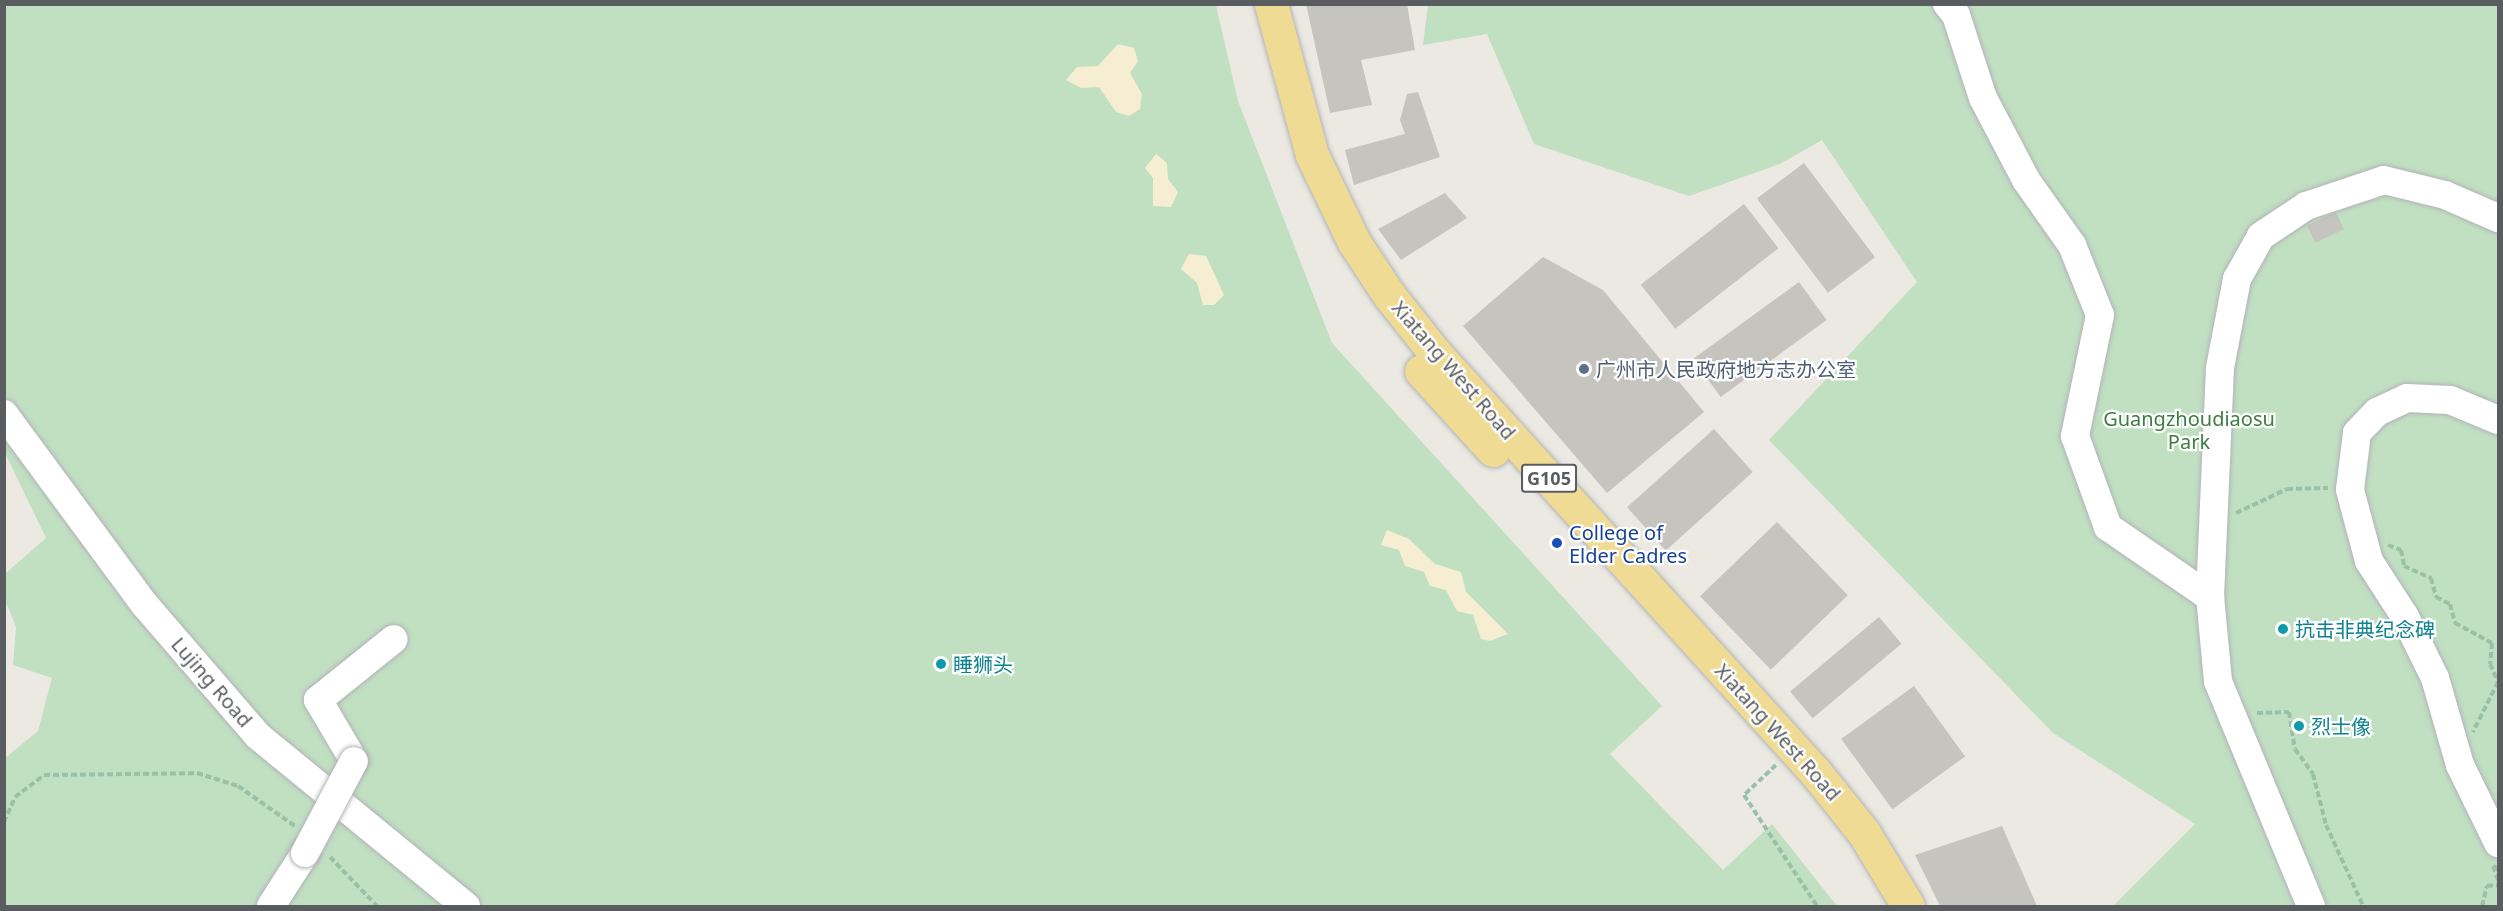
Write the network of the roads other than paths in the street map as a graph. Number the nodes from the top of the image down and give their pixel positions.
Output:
1 (1250, 4) edge
2 (1271, 4) edge
3 (1947, 4) edge
4 (2499, 218) edge
5 (4, 414) edge
6 (2499, 420) edge
7 (2210, 597) junction
8 (394, 639) dead end
9 (2499, 843) edge
10 (271, 906) edge
11 (466, 906) edge
12 (1884, 906) edge
13 (1908, 906) edge
14 (2311, 906) edge

1 - 12 highway, Xiatang West Road / G105
2 - 13 highway, Xiatang West Road / G105
3 - 7 street
4 - 7 street
5 - 11 street, Lujing Road
6 - 9 street
7 - 14 street
8 - 10 street, bridge

